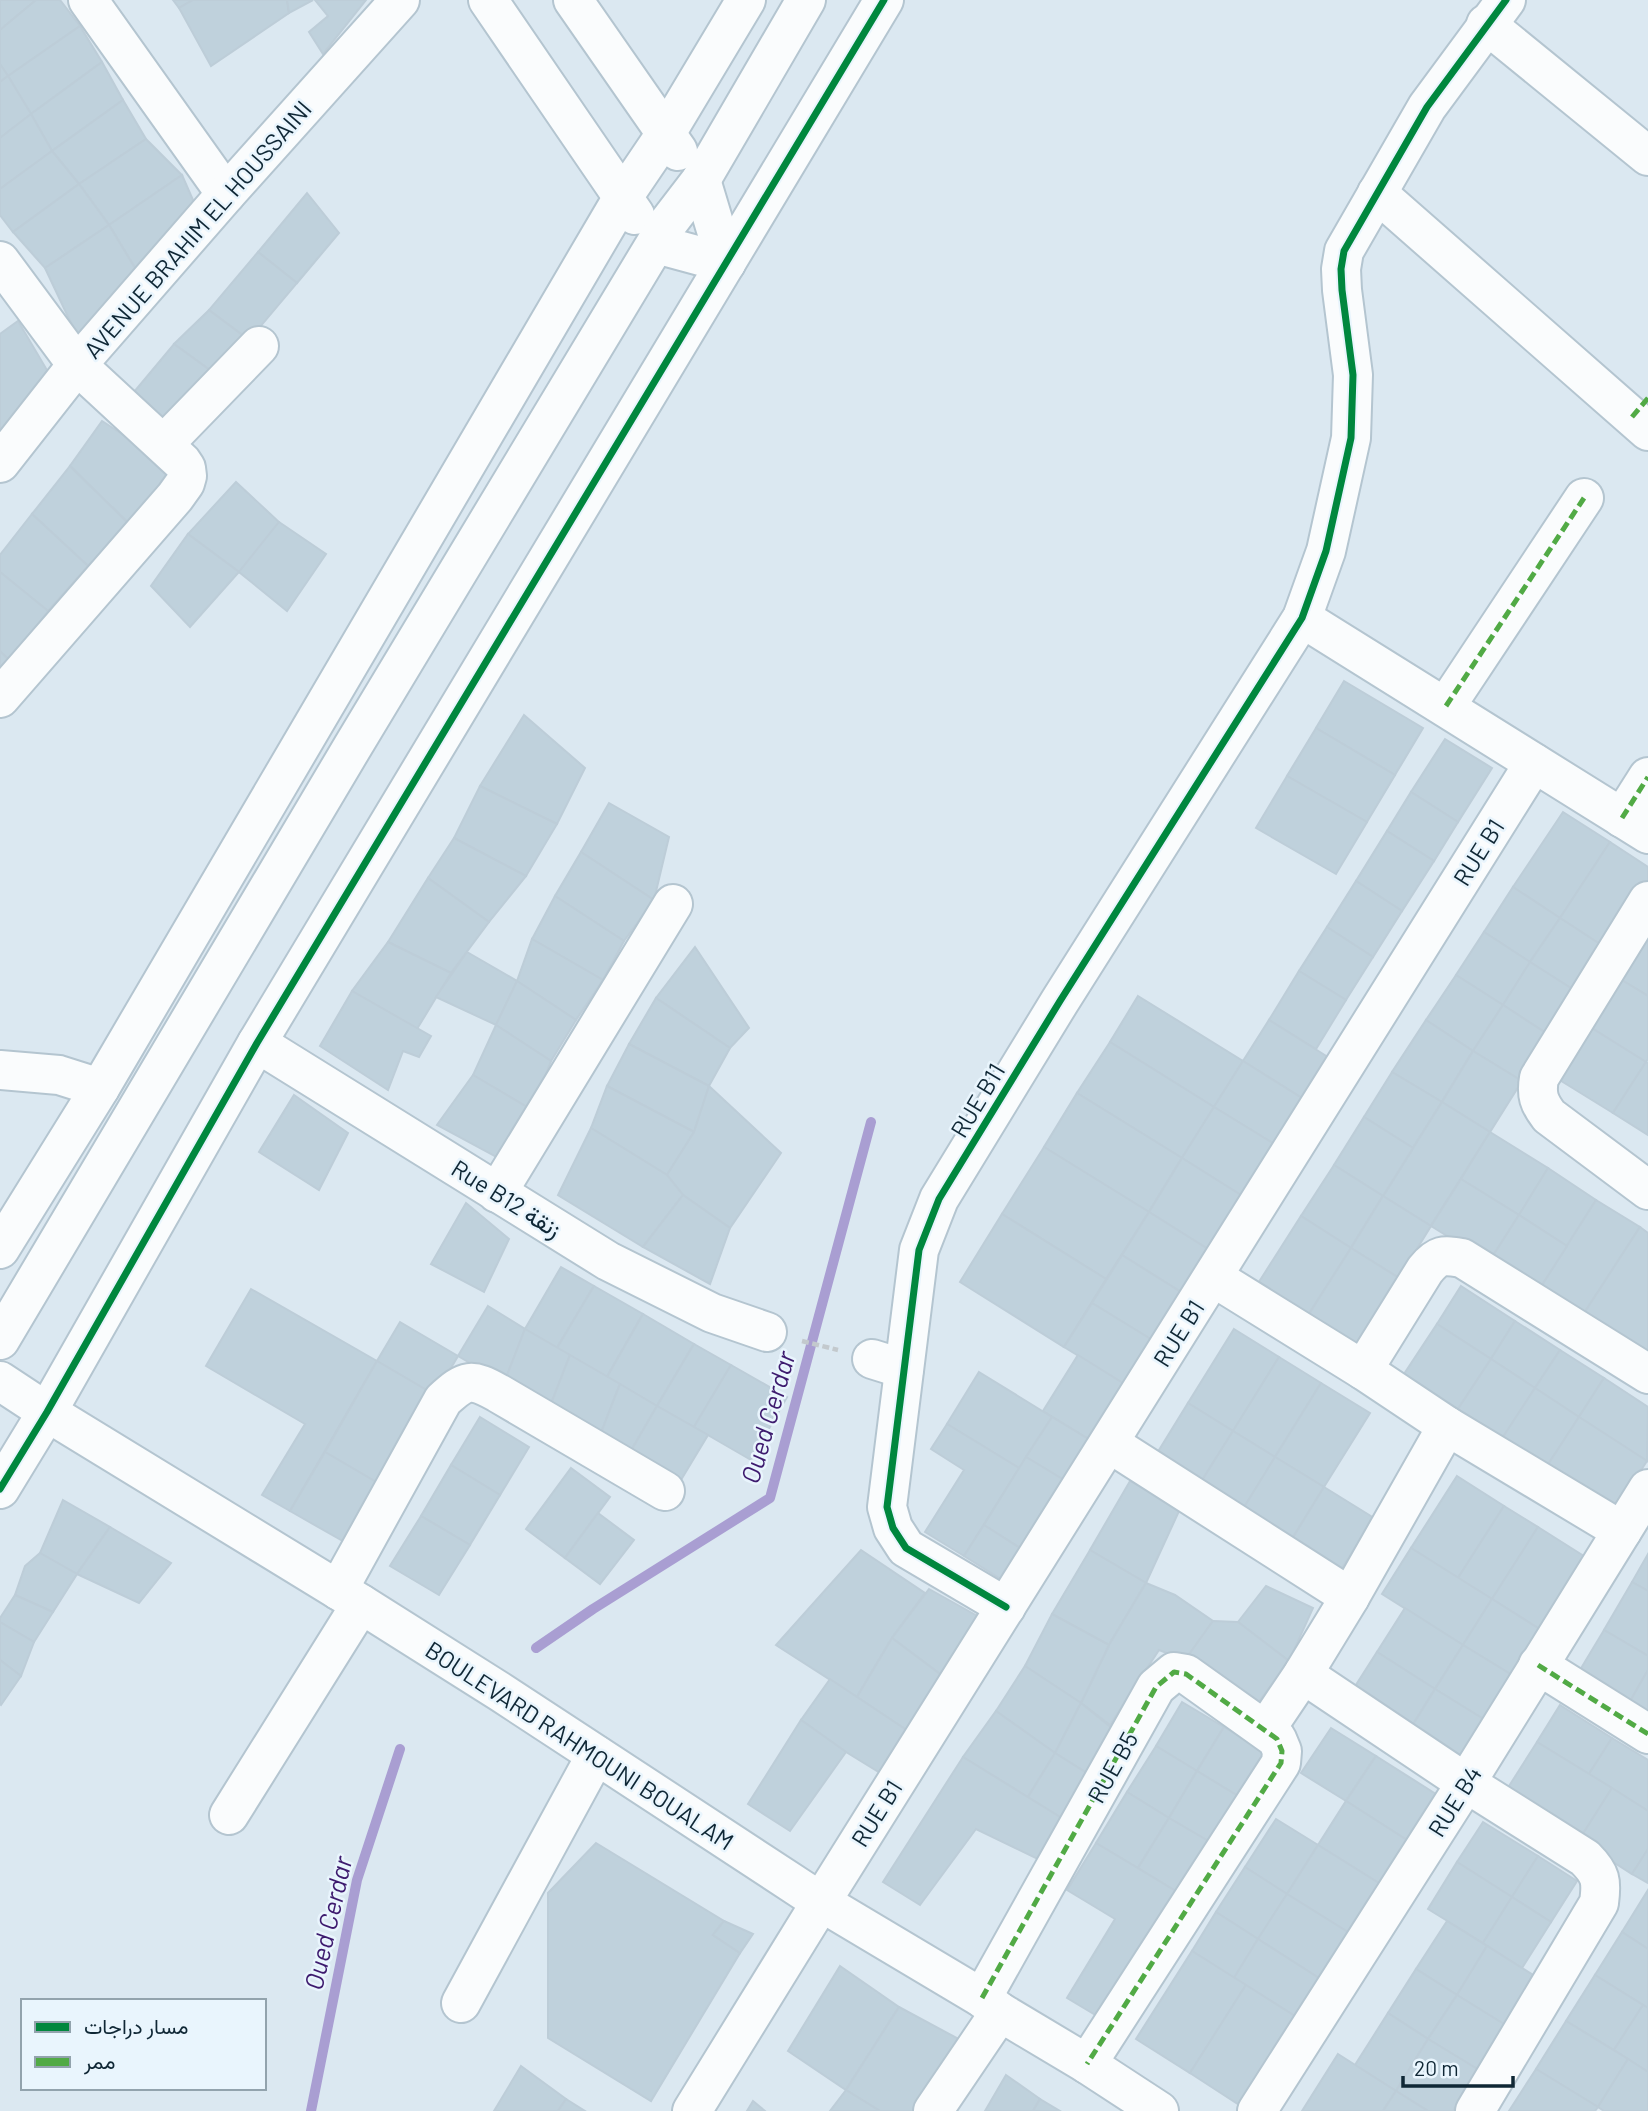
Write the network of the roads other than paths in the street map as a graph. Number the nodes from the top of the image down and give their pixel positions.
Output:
1 (88, 0) edge
2 (400, 0) edge
3 (488, 0) edge
4 (573, 0) edge
5 (746, 0) edge
6 (806, 0) edge
7 (884, 0) edge
8 (1496, 12) edge
9 (665, 135) junction
10 (1648, 156) edge
11 (701, 180) junction
12 (1377, 193) junction
13 (226, 194) junction
14 (623, 197) junction
15 (656, 244) junction
16 (0, 261) edge
17 (726, 263) junction
18 (259, 346) dead end
19 (77, 365) junction
20 (1642, 415) edge
21 (164, 444) junction
22 (0, 463) edge
23 (1584, 498) dead end
24 (1302, 618) junction
25 (0, 698) edge
26 (1446, 706) junction
27 (1534, 763) junction
28 (1648, 777) edge
29 (1635, 826) edge
30 (1648, 901) edge
31 (673, 904) dead end
32 (257, 1043) junction
33 (0, 1070) edge
34 (100, 1088) junction
35 (1648, 1190) edge
36 (497, 1193) junction
37 (0, 1249) edge
38 (1213, 1278) junction
39 (767, 1332) road end
40 (0, 1340) edge
41 (1363, 1370) junction
42 (1648, 1374) edge
43 (0, 1381) edge
44 (47, 1412) junction
45 (1447, 1426) junction
46 (1109, 1443) junction
47 (0, 1489) edge
48 (1648, 1489) edge
49 (665, 1491) dead end
50 (1622, 1531) junction
51 (349, 1597) junction
52 (1350, 1597) junction
53 (1006, 1607) junction
54 (1538, 1665) junction
55 (1303, 1674) junction
56 (1266, 1729) junction
57 (1648, 1734) edge
58 (596, 1755) junction
59 (1466, 1783) junction
60 (229, 1815) dead end
61 (821, 1902) junction
62 (461, 2003) dead end
63 (991, 2005) junction
64 (1087, 2064) junction
65 (1135, 2105) edge
66 (692, 2111) edge
67 (933, 2111) edge
68 (1257, 2111) edge
69 (1475, 2111) edge

1 - 13 street
2 - 13 street, AVENUE BRAHIM EL HOUSSAINI
3 - 14 street
4 - 9 street
5 - 9 street
6 - 11 street
7 - 17 street
8 - 10 street
8 - 12 street, RUE B11
9 - 11 street
9 - 14 street
11 - 15 street
11 - 17 street
12 - 20 street
12 - 24 street, RUE B11
13 - 19 street, AVENUE BRAHIM EL HOUSSAINI
14 - 15 street
14 - 34 street
15 - 17 street
15 - 40 street
16 - 19 street
17 - 32 street
18 - 21 street
19 - 21 street
19 - 22 street, AVENUE BRAHIM EL HOUSSAINI
21 - 25 street
23 - 26 street
24 - 26 street
24 - 53 street, RUE B11
26 - 27 street
27 - 29 street
27 - 38 street, RUE B1
28 - 29 street
30 - 35 street
31 - 36 street
32 - 36 street, Rue B12 زنقة
32 - 44 street
33 - 34 street
34 - 37 street
36 - 39 street, Rue B12 زنقة
38 - 41 street
38 - 46 street, RUE B1
41 - 42 street
41 - 45 street
43 - 44 street, BOULEVARD RAHMOUNI BOUALAM
44 - 47 street
44 - 51 street, BOULEVARD RAHMOUNI BOUALAM
45 - 50 street
45 - 52 street
46 - 52 street
46 - 53 street, RUE B1
48 - 50 street, RUE B4
49 - 51 street
50 - 54 street, RUE B4
51 - 58 street, BOULEVARD RAHMOUNI BOUALAM
51 - 60 street
52 - 55 street
53 - 61 street, RUE B1
54 - 57 street
54 - 59 street, RUE B4
55 - 56 street
55 - 59 street
56 - 63 street, RUE B5
56 - 64 street, RUE B5
58 - 61 street, BOULEVARD RAHMOUNI BOUALAM
58 - 62 street
59 - 68 street, RUE B4
59 - 69 street
61 - 63 street, BOULEVARD RAHMOUNI BOUALAM
61 - 66 street, RUE B1
63 - 64 street, BOULEVARD RAHMOUNI BOUALAM
63 - 67 street, RUE B5
64 - 65 street, BOULEVARD RAHMOUNI BOUALAM

